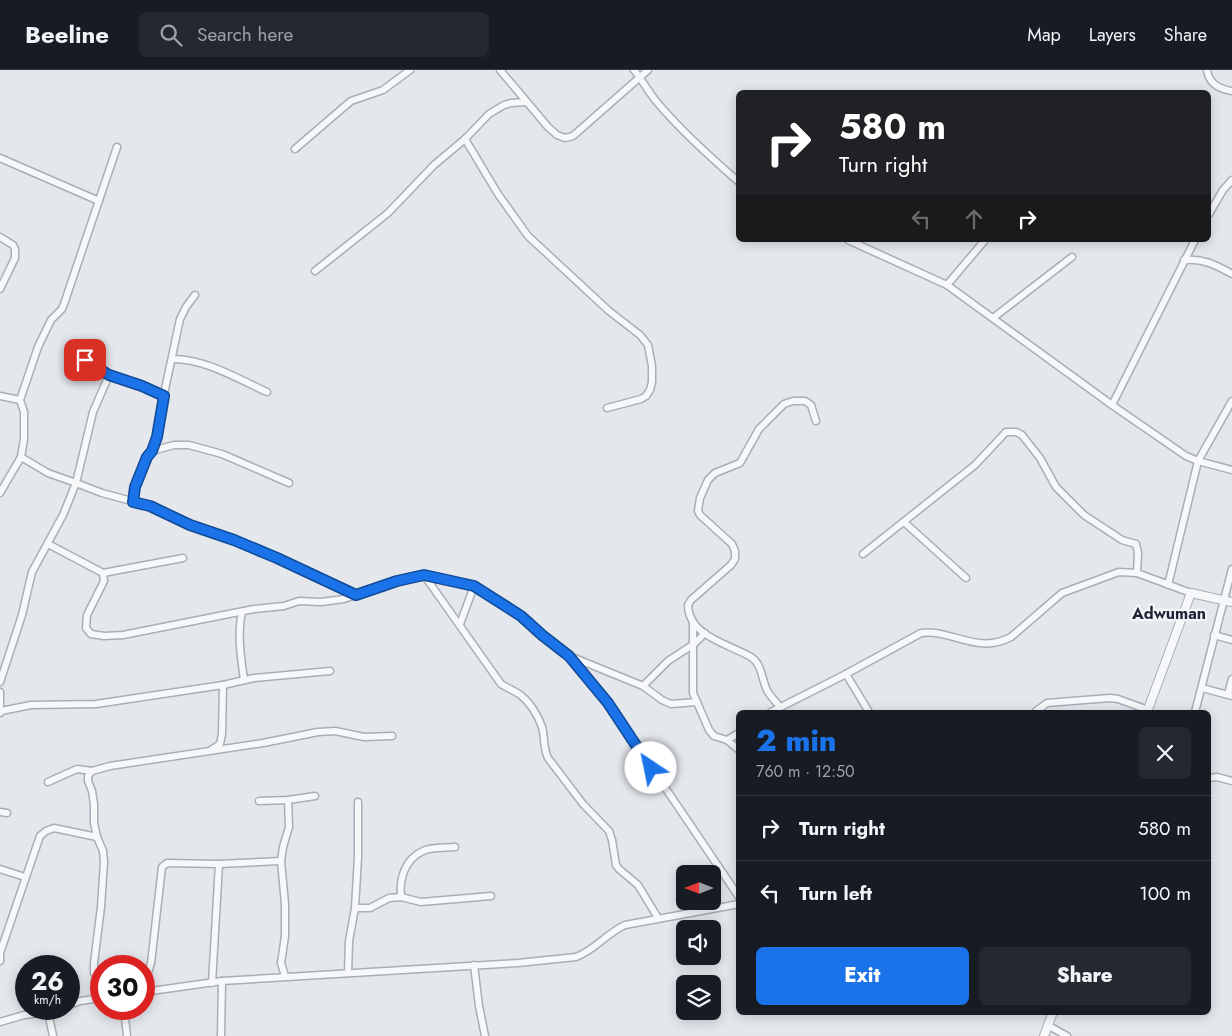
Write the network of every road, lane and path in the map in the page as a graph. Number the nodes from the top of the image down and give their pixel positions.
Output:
1 (410, 70) edge
2 (500, 70) edge
3 (634, 70) edge
4 (648, 70) edge
5 (1207, 70) edge
6 (640, 78) junction
7 (1232, 91) edge
8 (527, 102) junction
9 (465, 139) junction
10 (117, 147) dead end
11 (295, 149) dead end
12 (0, 158) edge
13 (736, 179) edge
14 (1232, 180) edge
15 (99, 201) junction
16 (1211, 211) edge
17 (0, 237) edge
18 (852, 242) edge
19 (983, 242) edge
20 (1194, 242) edge
21 (1072, 256) dead end
22 (1184, 260) junction
23 (315, 271) dead end
24 (1232, 274) edge
25 (947, 285) junction
26 (0, 289) edge
27 (195, 295) dead end
28 (993, 318) junction
29 (73, 353) dead end
30 (172, 358) junction
31 (109, 375) junction
32 (267, 392) dead end
33 (0, 396) edge
34 (164, 396) junction
35 (20, 400) junction
36 (1232, 401) edge
37 (1112, 405) junction
38 (608, 408) dead end
39 (816, 422) dead end
40 (152, 451) junction
41 (21, 457) junction
42 (1198, 461) junction
43 (1232, 470) edge
44 (76, 483) junction
45 (289, 483) dead end
46 (1, 489) edge
47 (133, 502) junction
48 (904, 522) junction
49 (48, 544) junction
50 (863, 554) dead end
51 (183, 558) dead end
52 (1232, 569) edge
53 (103, 573) junction
54 (1137, 573) junction
55 (424, 575) junction
56 (966, 578) dead end
57 (1168, 585) junction
58 (474, 586) junction
59 (1191, 593) junction
60 (356, 595) junction
61 (1228, 601) edge
62 (242, 612) junction
63 (693, 623) junction
64 (460, 624) junction
65 (705, 633) junction
66 (1214, 636) junction
67 (1232, 640) edge
68 (694, 644) junction
69 (569, 656) junction
70 (330, 671) dead end
71 (846, 674) junction
72 (1232, 678) edge
73 (244, 680) junction
74 (0, 682) edge
75 (223, 685) junction
76 (643, 686) junction
77 (1202, 688) junction
78 (0, 692) edge
79 (1230, 695) edge
80 (696, 702) junction
81 (780, 707) junction
82 (775, 710) edge
83 (868, 710) edge
84 (1037, 710) edge
85 (1146, 710) edge
86 (1148, 710) edge
87 (1196, 710) edge
88 (0, 712) edge
89 (736, 735) edge
90 (392, 736) dead end
91 (727, 740) junction
92 (736, 748) edge
93 (210, 751) junction
94 (92, 771) junction
95 (1211, 778) edge
96 (1232, 781) edge
97 (48, 782) dead end
98 (315, 796) dead end
99 (288, 800) junction
100 (259, 801) dead end
101 (358, 802) dead end
102 (97, 837) junction
103 (455, 847) dead end
104 (281, 861) junction
105 (219, 864) junction
106 (0, 869) edge
107 (25, 877) junction
108 (736, 893) edge
109 (491, 896) dead end
110 (401, 897) junction
111 (736, 905) edge
112 (355, 908) junction
113 (658, 918) junction
114 (0, 952) edge
115 (96, 955) edge
116 (152, 955) edge
117 (0, 961) edge
118 (474, 965) junction
119 (348, 973) junction
120 (285, 976) junction
121 (222, 981) junction
122 (212, 983) junction
123 (155, 991) edge
124 (1052, 1015) edge
125 (15, 1018) edge
126 (50, 1020) edge
127 (125, 1020) edge
128 (0, 1022) edge
129 (1049, 1026) junction
130 (53, 1036) edge
131 (127, 1036) edge
132 (221, 1036) edge
133 (485, 1036) edge
134 (1044, 1036) edge
135 (1067, 1036) edge

1 - 11 street
2 - 8 street
3 - 6 street
4 - 6 street
5 - 7 street
6 - 8 street
6 - 13 street
8 - 9 street
9 - 23 street
9 - 38 street
10 - 15 street
12 - 15 street
14 - 16 street
15 - 35 street
17 - 26 street
18 - 25 street
19 - 25 street
20 - 22 street
21 - 28 street
22 - 24 street
22 - 37 street
25 - 28 street
27 - 30 street
28 - 37 street
29 - 31 street
30 - 32 street
30 - 34 street
31 - 34 street
31 - 44 street
33 - 35 street
34 - 40 street
35 - 41 street
36 - 42 street
37 - 42 street
39 - 63 street
40 - 45 street
40 - 47 street
41 - 44 street
41 - 46 street
42 - 43 street
42 - 57 street
44 - 47 street
44 - 49 street
47 - 60 street
48 - 50 street
48 - 54 street
48 - 56 street
49 - 53 street
49 - 74 street
51 - 53 street
52 - 61 street
53 - 62 street
54 - 57 street
54 - 71 street
55 - 58 street
55 - 60 street
55 - 64 street
57 - 59 street
58 - 64 street
58 - 69 street
59 - 61 street
59 - 86 street
60 - 62 street
61 - 66 street
62 - 73 street
63 - 65 street
63 - 68 street
64 - 113 street
65 - 68 street
65 - 81 street
66 - 67 street
66 - 77 street
68 - 76 street
68 - 80 street
69 - 76 street
69 - 108 street
70 - 73 street
71 - 81 street
71 - 83 street
72 - 79 street
73 - 75 street
75 - 88 street
75 - 93 street
76 - 80 street
77 - 79 street
77 - 87 street
78 - 88 street
80 - 91 street
81 - 82 street
84 - 85 street
89 - 91 street
90 - 93 street
91 - 92 street
93 - 94 street
94 - 97 street
94 - 102 street
95 - 96 street
98 - 99 street
99 - 100 street
99 - 104 street
101 - 112 street
102 - 107 street
102 - 115 street
103 - 110 street
104 - 105 street
104 - 120 street
105 - 116 street
105 - 122 street
106 - 107 street
107 - 114 street
109 - 110 street
110 - 112 street
111 - 113 street
112 - 119 street
113 - 118 street
114 - 117 street
118 - 119 street
118 - 133 street
119 - 120 street
120 - 121 street
121 - 122 street
121 - 132 street
122 - 123 street
124 - 129 street
125 - 128 street
126 - 130 street
127 - 131 street
129 - 134 street
129 - 135 street

